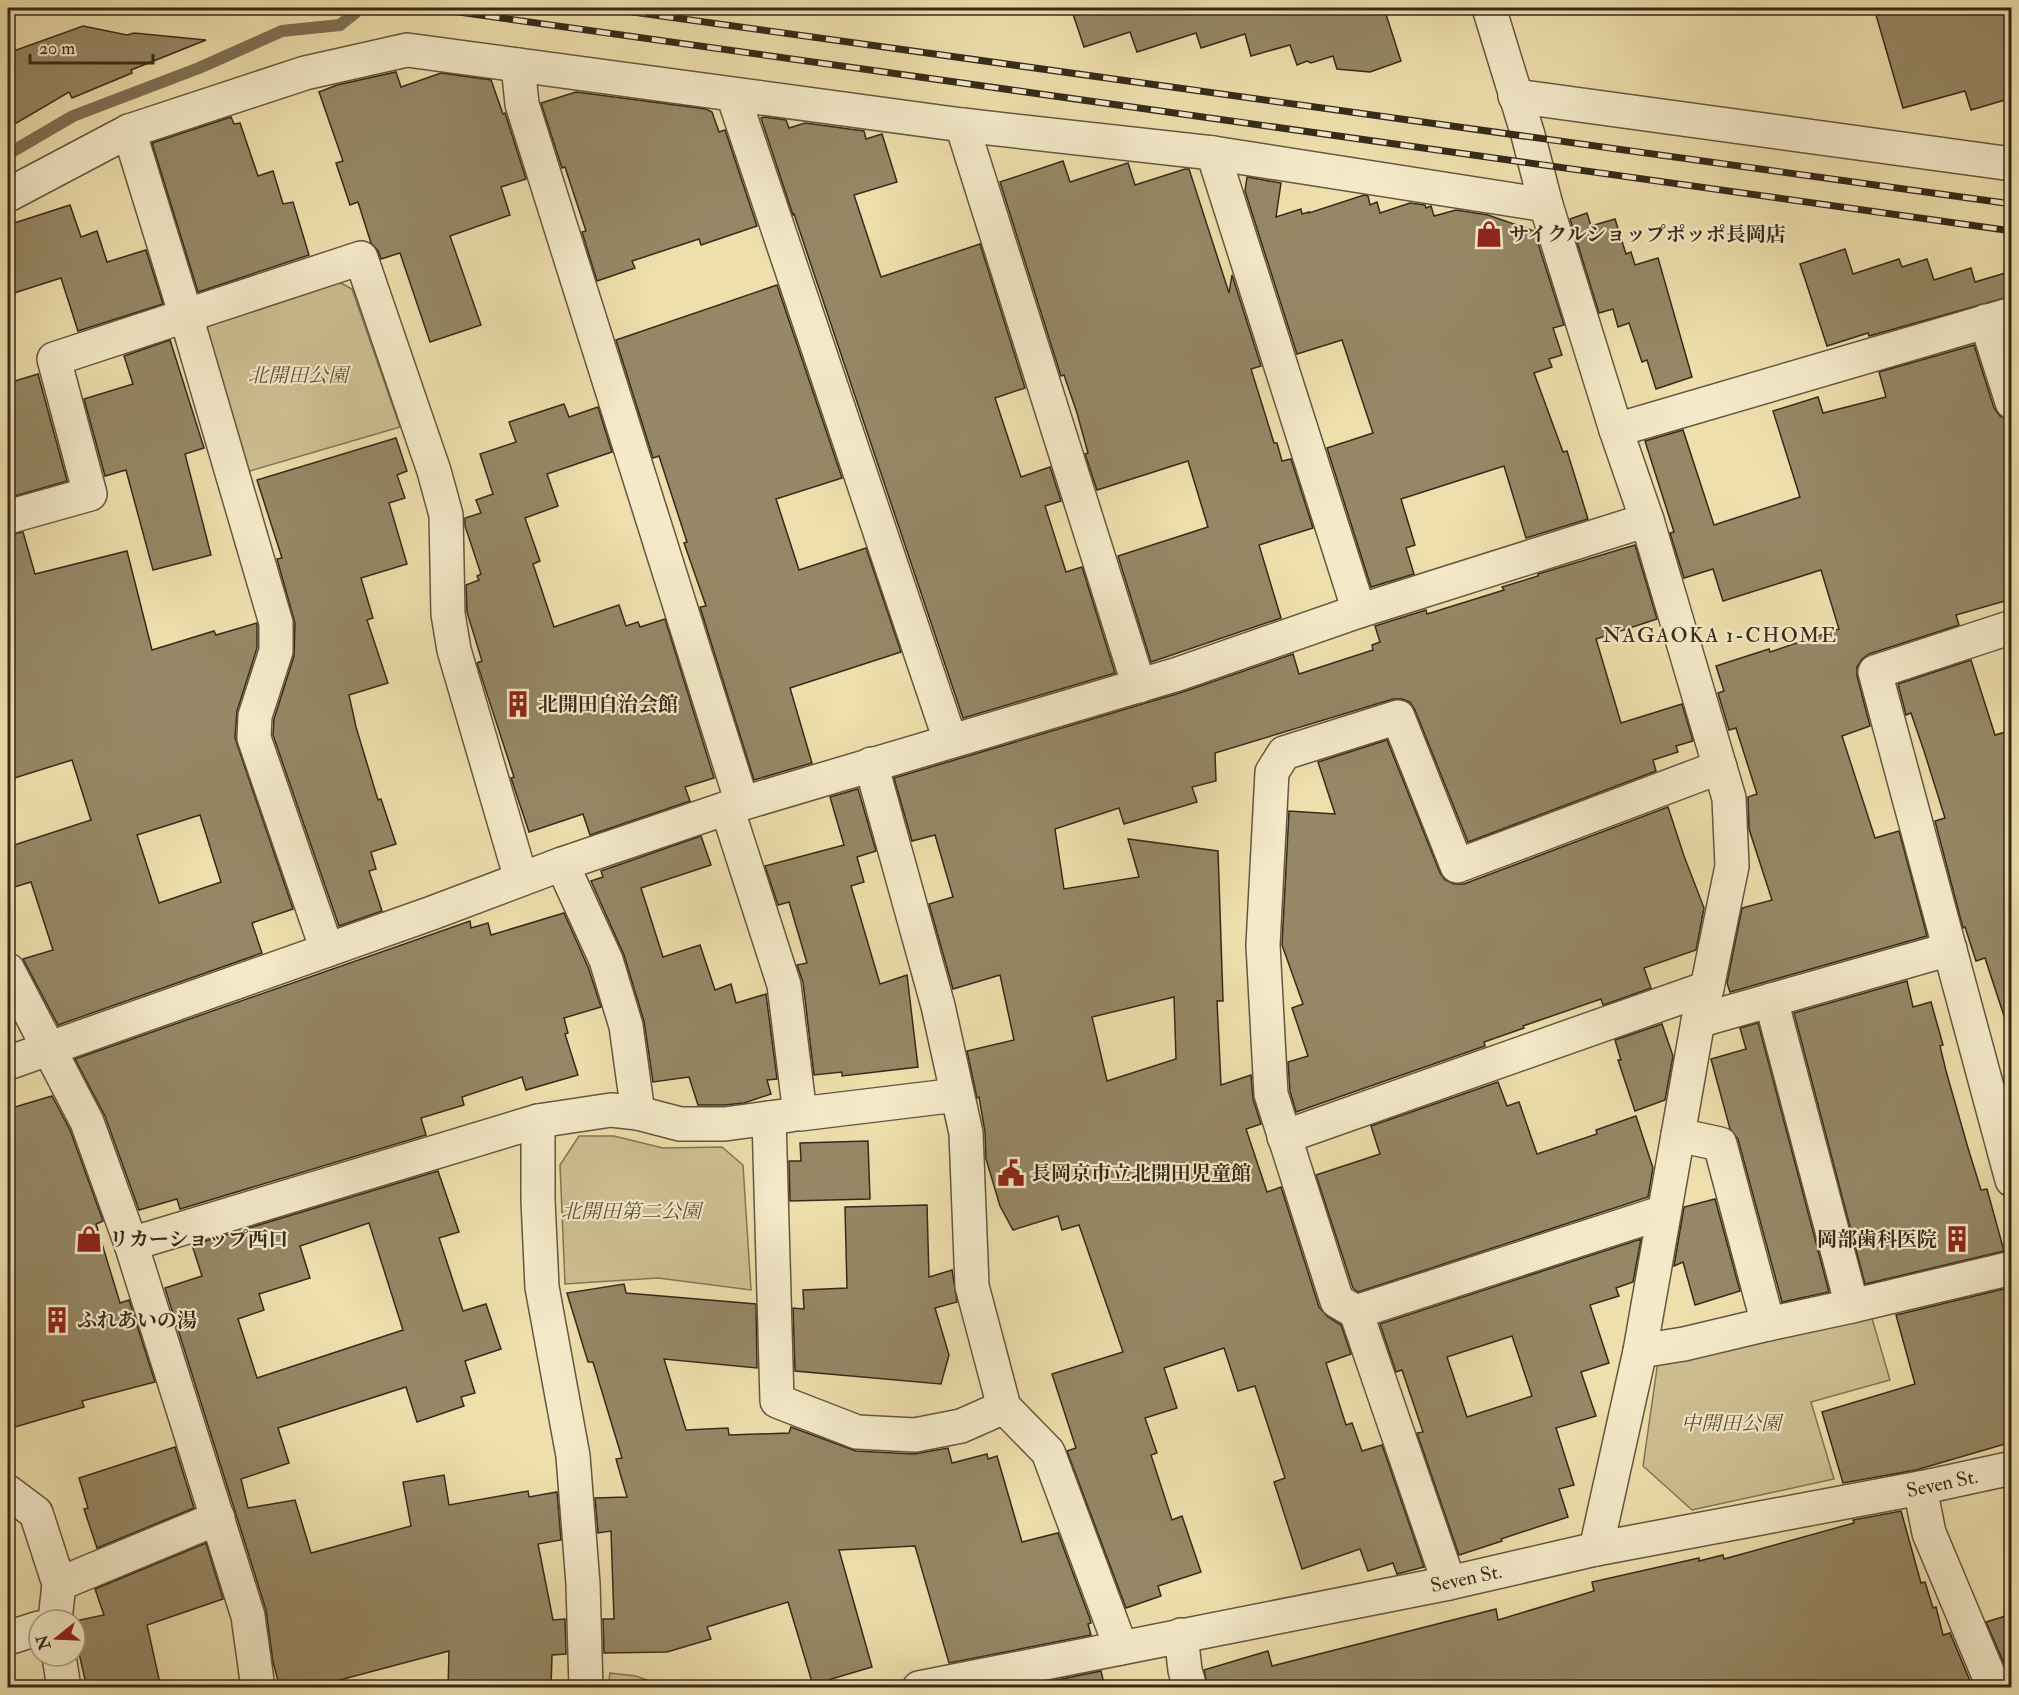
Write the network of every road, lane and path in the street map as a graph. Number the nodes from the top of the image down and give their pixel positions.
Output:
1 (1489, 8) edge
2 (518, 65) junction
3 (733, 95) junction
4 (1515, 96) junction
5 (962, 126) junction
6 (129, 131) junction
7 (1213, 153) junction
8 (2012, 164) edge
9 (8, 195) edge
10 (1546, 205) junction
11 (186, 316) junction
12 (1999, 317) edge
13 (2012, 402) edge
14 (1616, 430) junction
15 (8, 517) edge
16 (1647, 520) junction
17 (1359, 611) junction
18 (2012, 627) edge
19 (1139, 686) junction
20 (950, 741) junction
21 (871, 764) junction
22 (1720, 767) junction
23 (734, 805) junction
24 (562, 864) junction
25 (520, 879) junction
26 (1950, 949) junction
27 (327, 950) junction
28 (8, 970) edge
29 (1707, 988) junction
30 (1771, 1000) junction
31 (1698, 1021) junction
32 (47, 1048) junction
33 (8, 1063) edge
34 (957, 1095) junction
35 (638, 1113) junction
36 (785, 1116) junction
37 (538, 1121) junction
38 (1678, 1135) junction
39 (1284, 1137) junction
40 (2012, 1179) edge
41 (1665, 1212) junction
42 (131, 1244) junction
43 (2012, 1268) edge
44 (1852, 1306) junction
45 (1356, 1312) junction
46 (1768, 1324) junction
47 (1640, 1351) junction
48 (1004, 1407) junction
49 (2012, 1468) edge
50 (1920, 1488) junction
51 (8, 1492) edge
52 (218, 1518) junction
53 (1596, 1549) junction
54 (1449, 1583) junction
55 (59, 1584) junction
56 (56, 1608) edge
57 (27, 1632) edge
58 (1181, 1635) junction
59 (8, 1638) edge
60 (1121, 1648) junction
61 (61, 1668) edge
62 (1987, 1684) edge
63 (938, 1686) edge
64 (64, 1688) edge
65 (258, 1688) edge
66 (586, 1688) edge
67 (1190, 1688) edge

1 - 4 street
2 - 3 street
2 - 6 street
2 - 23 street
3 - 5 street
3 - 20 street
4 - 8 street
4 - 10 street
5 - 7 street
5 - 19 street
6 - 9 street
6 - 11 street
7 - 10 street
7 - 17 street
10 - 14 street
11 - 15 street
11 - 25 street
11 - 27 street
12 - 13 street
12 - 14 street
14 - 16 street
16 - 17 street
16 - 22 street
17 - 19 street
18 - 26 street
19 - 20 street
20 - 21 street
21 - 23 street
21 - 34 street
22 - 29 street
22 - 39 street
23 - 24 street
23 - 36 street
24 - 25 street
24 - 35 street
25 - 27 street
26 - 30 street
26 - 40 street
27 - 32 street
28 - 32 street
29 - 31 street
29 - 39 street
30 - 31 street
30 - 44 street
31 - 38 street
32 - 33 street
32 - 42 street
34 - 36 street
34 - 48 street
35 - 36 street
35 - 37 street
36 - 48 street
37 - 42 street
37 - 66 street
38 - 41 street
38 - 46 street
39 - 45 street
41 - 45 street
41 - 47 street
42 - 52 street
43 - 44 street
44 - 46 street
45 - 54 street
46 - 47 street
47 - 53 street
48 - 60 street
49 - 50 street, Seven St.
50 - 53 street, Seven St.
50 - 62 street
51 - 55 street
52 - 55 street
52 - 65 street
53 - 54 street, Seven St.
54 - 58 street, Seven St.
55 - 56 street
57 - 59 street
58 - 60 street, Seven St.
58 - 67 street
60 - 63 street, Seven St.
61 - 64 street

